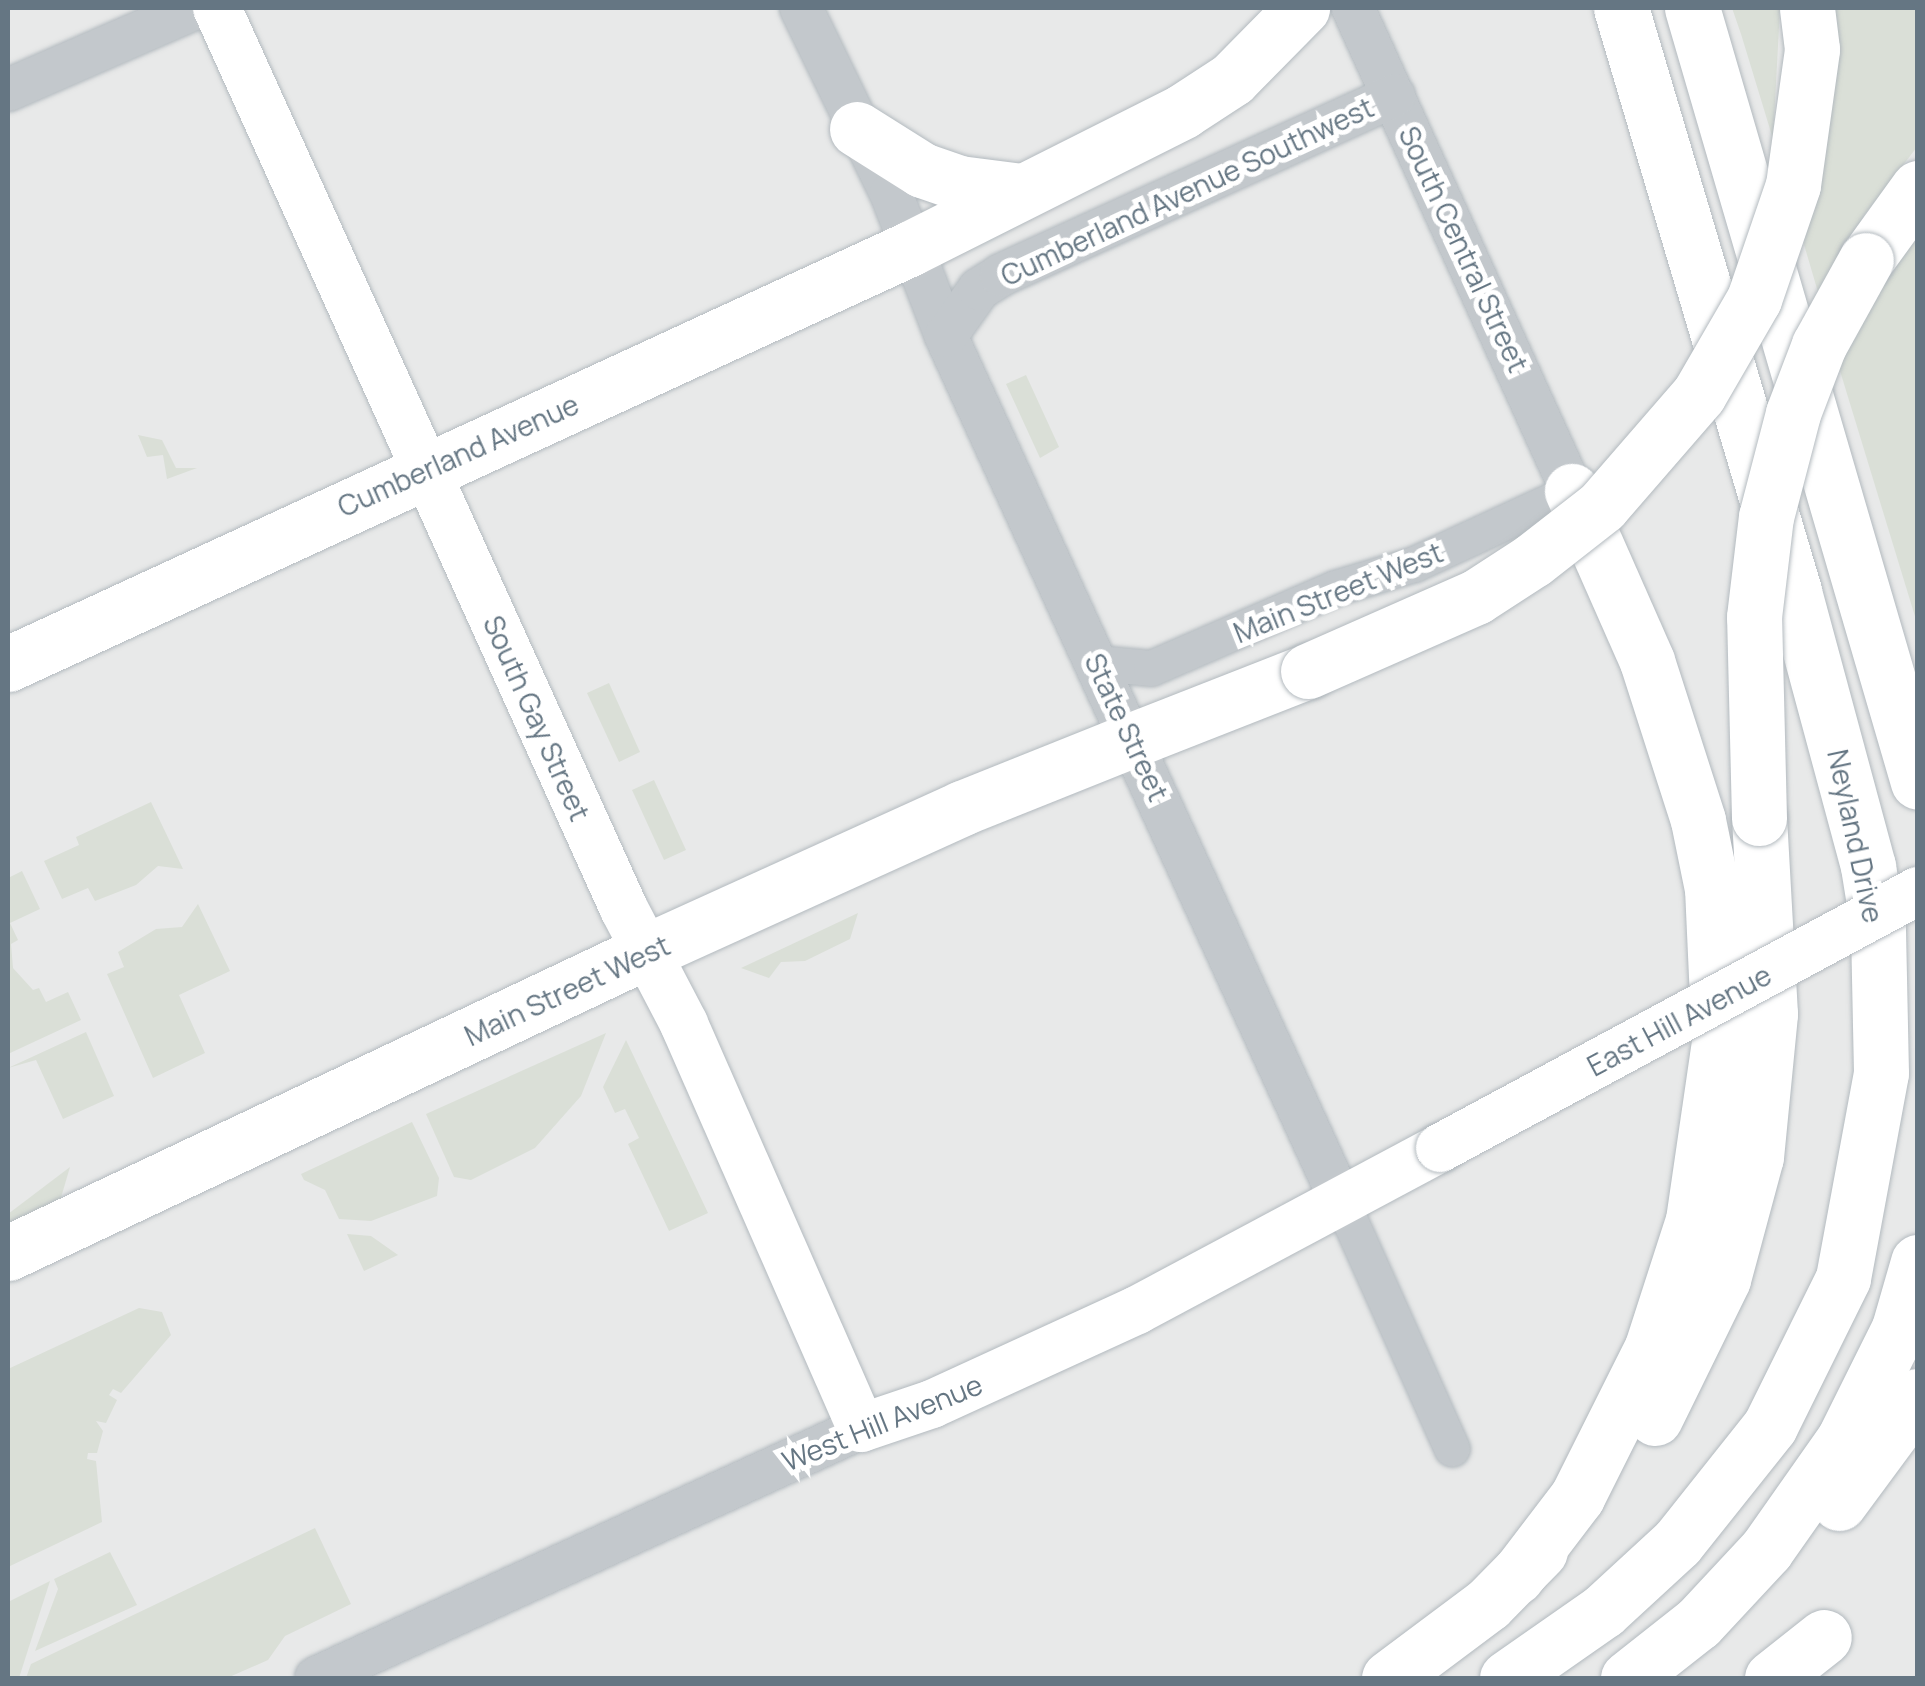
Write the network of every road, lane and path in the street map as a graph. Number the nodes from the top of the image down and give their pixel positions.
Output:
1 (196, 8) edge
2 (217, 8) edge
3 (801, 8) edge
4 (1302, 8) edge
5 (1354, 8) edge
6 (1621, 8) edge
7 (1692, 8) edge
8 (1808, 8) edge
9 (8, 90) edge
10 (1394, 96) junction
11 (857, 129) junction
12 (1918, 188) edge
13 (1020, 191) junction
14 (909, 249) junction
15 (946, 336) junction
16 (424, 472) junction
17 (1572, 490) junction
18 (1098, 663) junction
19 (8, 664) edge
20 (1132, 740) junction
21 (1918, 782) edge
22 (1918, 891) edge
23 (646, 952) junction
24 (1440, 1148) joint
25 (1342, 1202) junction
26 (8, 1253) edge
27 (1918, 1262) edge
28 (1918, 1396) edge
29 (860, 1428) junction
30 (1452, 1449) dead end
31 (1516, 1577) junction
32 (1698, 1623) junction
33 (1824, 1637) dead end
34 (316, 1678) edge
35 (1389, 1678) edge
36 (1507, 1678) edge
37 (1628, 1678) edge
38 (1772, 1678) edge

1 - 9 street
2 - 16 main road, South Gay Street
3 - 11 street, State Street
4 - 13 main road, Cumberland Avenue
5 - 10 street, South Central Street
6 - 36 main road, Neyland Drive
7 - 21 main road
8 - 20 main road, Main Street West, bridge
10 - 15 street, Cumberland Avenue Southwest
10 - 17 street, South Central Street
11 - 13 main road
11 - 14 street, State Street
12 - 31 main road, bridge
13 - 14 main road, Cumberland Avenue
14 - 15 street, State Street
14 - 16 main road, Cumberland Avenue
15 - 18 street, State Street
16 - 19 main road, Cumberland Avenue
16 - 23 main road, South Gay Street
17 - 18 street, Main Street West
17 - 31 main road
18 - 20 street, State Street
20 - 23 main road, Main Street West
20 - 25 street, State Street
22 - 24 main road, East Hill Avenue, bridge
23 - 26 main road, Main Street West
23 - 29 main road, South Gay Street
24 - 25 main road, West Hill Avenue
25 - 29 main road, West Hill Avenue
25 - 30 street, State Street
27 - 32 main road
28 - 32 main road
29 - 34 street, West Hill Avenue
31 - 35 main road
32 - 37 main road
33 - 38 main road

